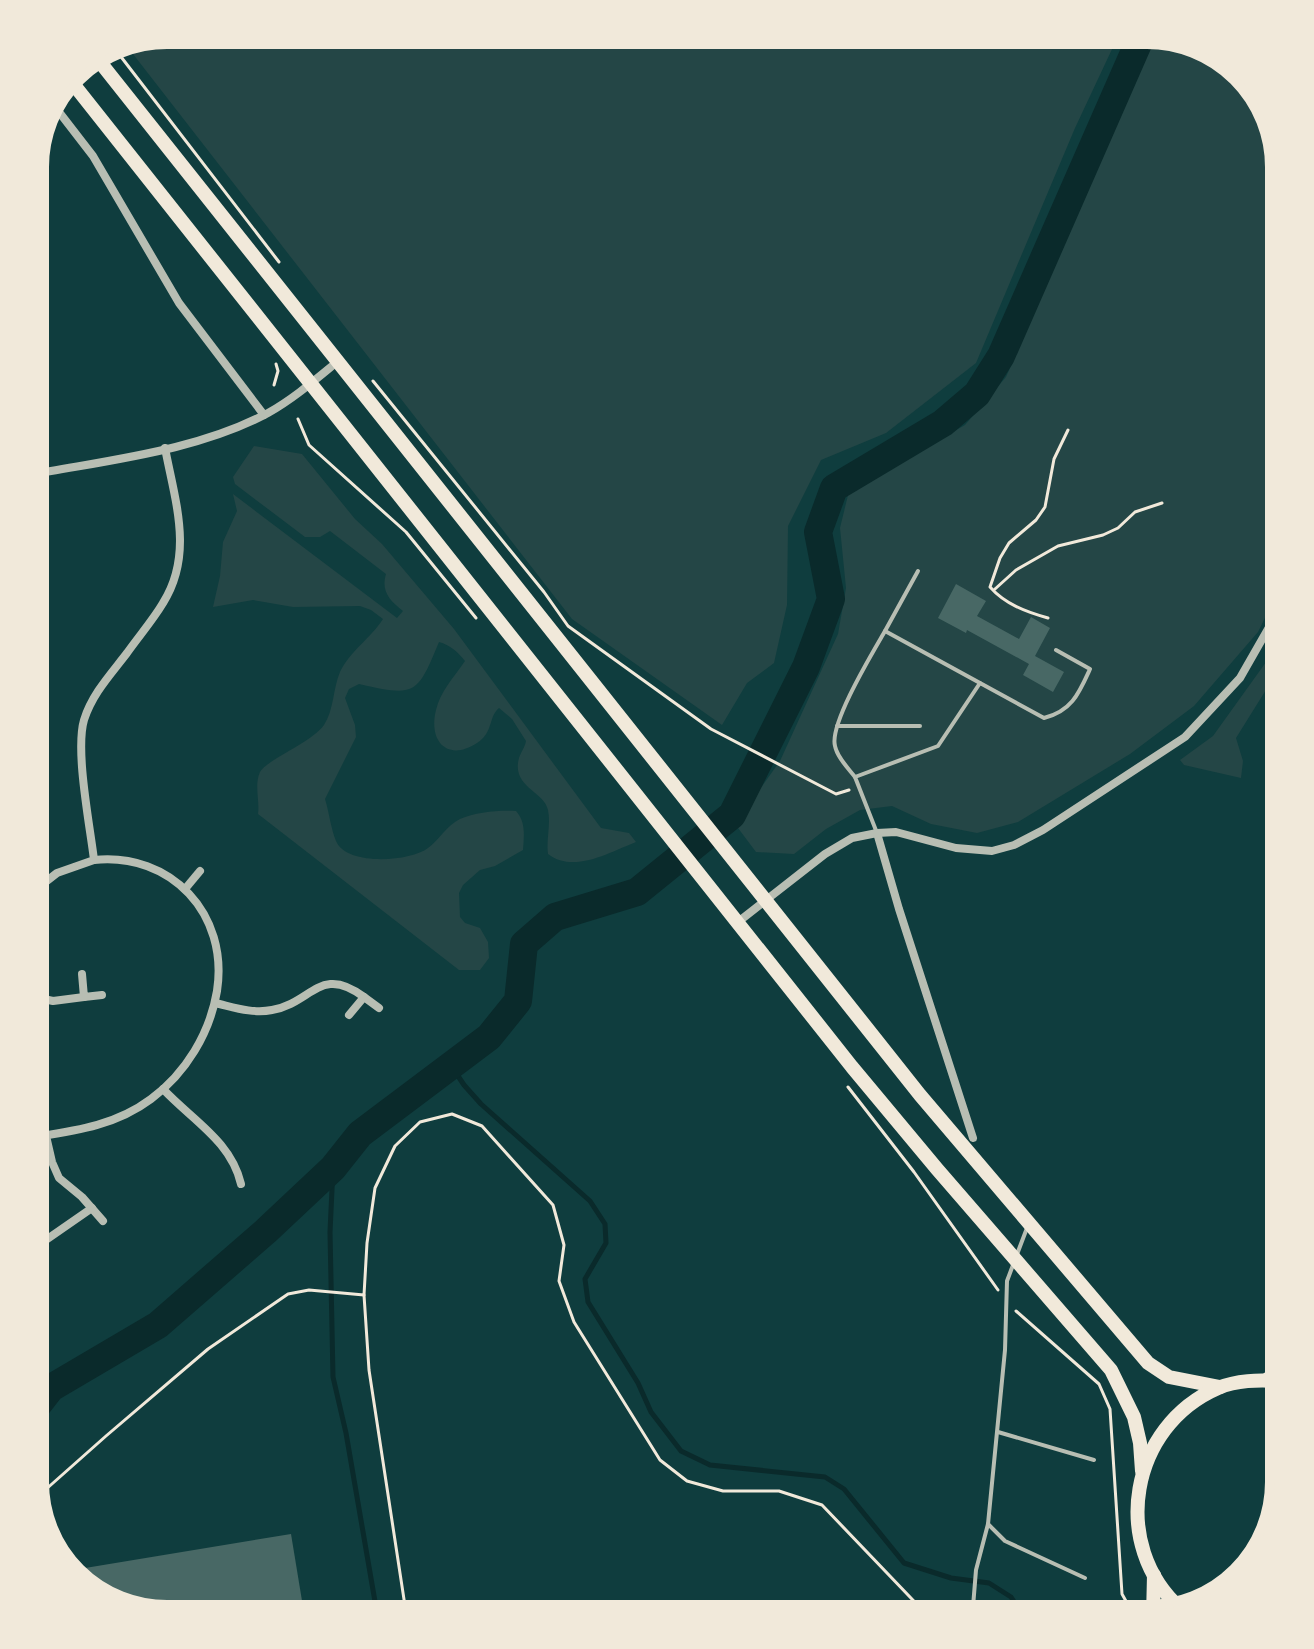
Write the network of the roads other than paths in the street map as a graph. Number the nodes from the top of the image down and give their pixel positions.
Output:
1 (101, 63) edge
2 (75, 86) edge
3 (58, 111) edge
4 (337, 362) junction
5 (310, 383) junction
6 (264, 415) junction
7 (165, 448) junction
8 (44, 472) edge
9 (918, 571) dead end
10 (1270, 626) edge
11 (885, 631) junction
12 (1056, 650) dead end
13 (980, 683) junction
14 (837, 726) junction
15 (920, 726) dead end
16 (855, 777) junction
17 (877, 833) junction
18 (94, 860) junction
19 (200, 871) dead end
20 (44, 883) edge
21 (185, 889) junction
22 (764, 900) junction
23 (738, 922) junction
24 (82, 974) dead end
25 (102, 995) dead end
26 (84, 997) junction
27 (364, 997) junction
28 (44, 999) edge
29 (215, 1003) junction
30 (379, 1008) dead end
31 (349, 1015) dead end
32 (163, 1089) junction
33 (46, 1136) joint
34 (973, 1138) dead end
35 (241, 1184) dead end
36 (92, 1208) junction
37 (103, 1221) dead end
38 (1028, 1225) junction
39 (44, 1241) edge
40 (1015, 1260) junction
41 (1270, 1381) edge
42 (1220, 1387) junction
43 (998, 1432) junction
44 (1094, 1460) dead end
45 (1142, 1471) junction
46 (988, 1524) junction
47 (1154, 1575) junction
48 (1085, 1578) dead end
49 (1173, 1602) edge
50 (974, 1605) edge
51 (1153, 1605) edge

1 - 4 main road
2 - 5 main road
3 - 6 street
4 - 5 street
4 - 22 main road
5 - 6 street
5 - 23 main road
6 - 7 street
7 - 8 street
7 - 18 street
9 - 11 lane
10 - 17 street
11 - 13 lane
11 - 14 lane
12 - 13 lane
13 - 16 lane
14 - 15 lane
14 - 16 lane
16 - 17 lane
17 - 22 street
17 - 34 street
18 - 20 street
18 - 21 street
19 - 21 street
21 - 29 street
22 - 23 street
22 - 38 main road
23 - 40 main road
24 - 26 street
25 - 26 street
26 - 28 street
27 - 29 street
27 - 30 street
27 - 31 street
29 - 32 street
32 - 33 street
32 - 35 street
33 - 36 street
36 - 37 street
36 - 39 street
38 - 40 lane
38 - 42 main road
40 - 43 lane
40 - 45 main road
41 - 42 main road
42 - 45 main road
43 - 44 lane
43 - 46 lane
45 - 47 main road
46 - 48 lane
46 - 50 lane
47 - 49 main road
47 - 51 main road

